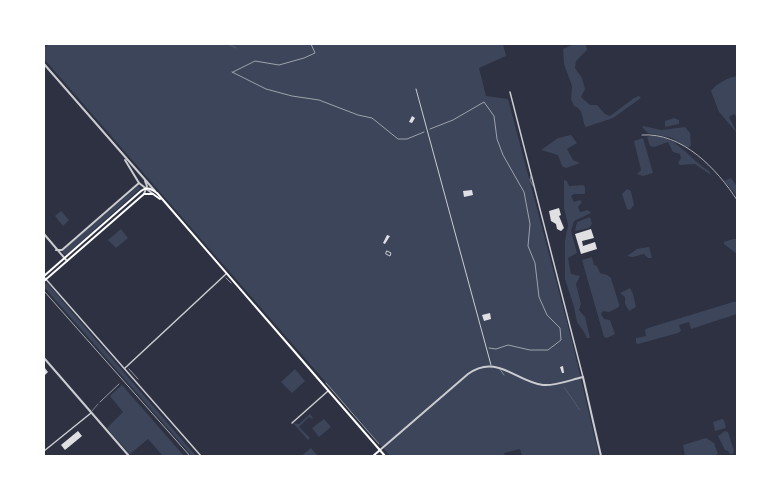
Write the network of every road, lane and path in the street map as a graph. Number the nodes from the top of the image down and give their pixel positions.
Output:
1 (311, 44) edge
2 (44, 64) edge
3 (416, 89) dead end
4 (510, 92) dead end
5 (427, 131) junction
6 (122, 155) junction
7 (143, 178) junction
8 (140, 183) junction
9 (146, 188) junction
10 (141, 191) junction
11 (157, 193) junction
12 (144, 194) junction
13 (153, 194) junction
14 (161, 199) junction
15 (44, 234) edge
16 (56, 250) junction
17 (64, 259) junction
18 (67, 261) junction
19 (226, 274) junction
20 (44, 278) edge
21 (226, 279) dead end
22 (230, 283) dead end
23 (486, 348) junction
24 (44, 358) edge
25 (491, 366) junction
26 (498, 367) junction
27 (125, 368) junction
28 (128, 368) dead end
29 (504, 375) dead end
30 (583, 378) junction
31 (138, 380) dead end
32 (325, 382) dead end
33 (119, 384) dead end
34 (329, 391) junction
35 (98, 404) joint
36 (91, 412) junction
37 (292, 423) dead end
38 (380, 444) dead end
39 (380, 450) junction
40 (44, 451) edge
41 (129, 456) edge
42 (201, 456) edge
43 (373, 456) edge
44 (385, 456) edge
45 (600, 456) edge

1 - 5 path
2 - 6 street
3 - 5 street
4 - 30 street
5 - 23 street
5 - 23 path
6 - 7 street
6 - 8 street
7 - 9 street
7 - 11 street
8 - 9 street
8 - 10 street
8 - 16 street
9 - 10 main road
9 - 11 main road
9 - 12 street
9 - 13 street
10 - 17 main road
11 - 14 main road
12 - 13 main road
12 - 18 main road
13 - 14 main road
14 - 19 main road
15 - 16 street
16 - 17 street
17 - 18 street
17 - 20 main road
18 - 20 main road
19 - 27 street
19 - 34 main road
20 - 27 street
21 - 22 path
23 - 25 street
24 - 36 street
25 - 26 street
25 - 39 street
26 - 29 lane
26 - 30 street
27 - 42 street
28 - 31 path
30 - 45 street
32 - 38 path
33 - 35 path
34 - 37 street
34 - 39 main road
35 - 36 lane
36 - 40 street
36 - 41 street
39 - 43 main road
39 - 44 main road

